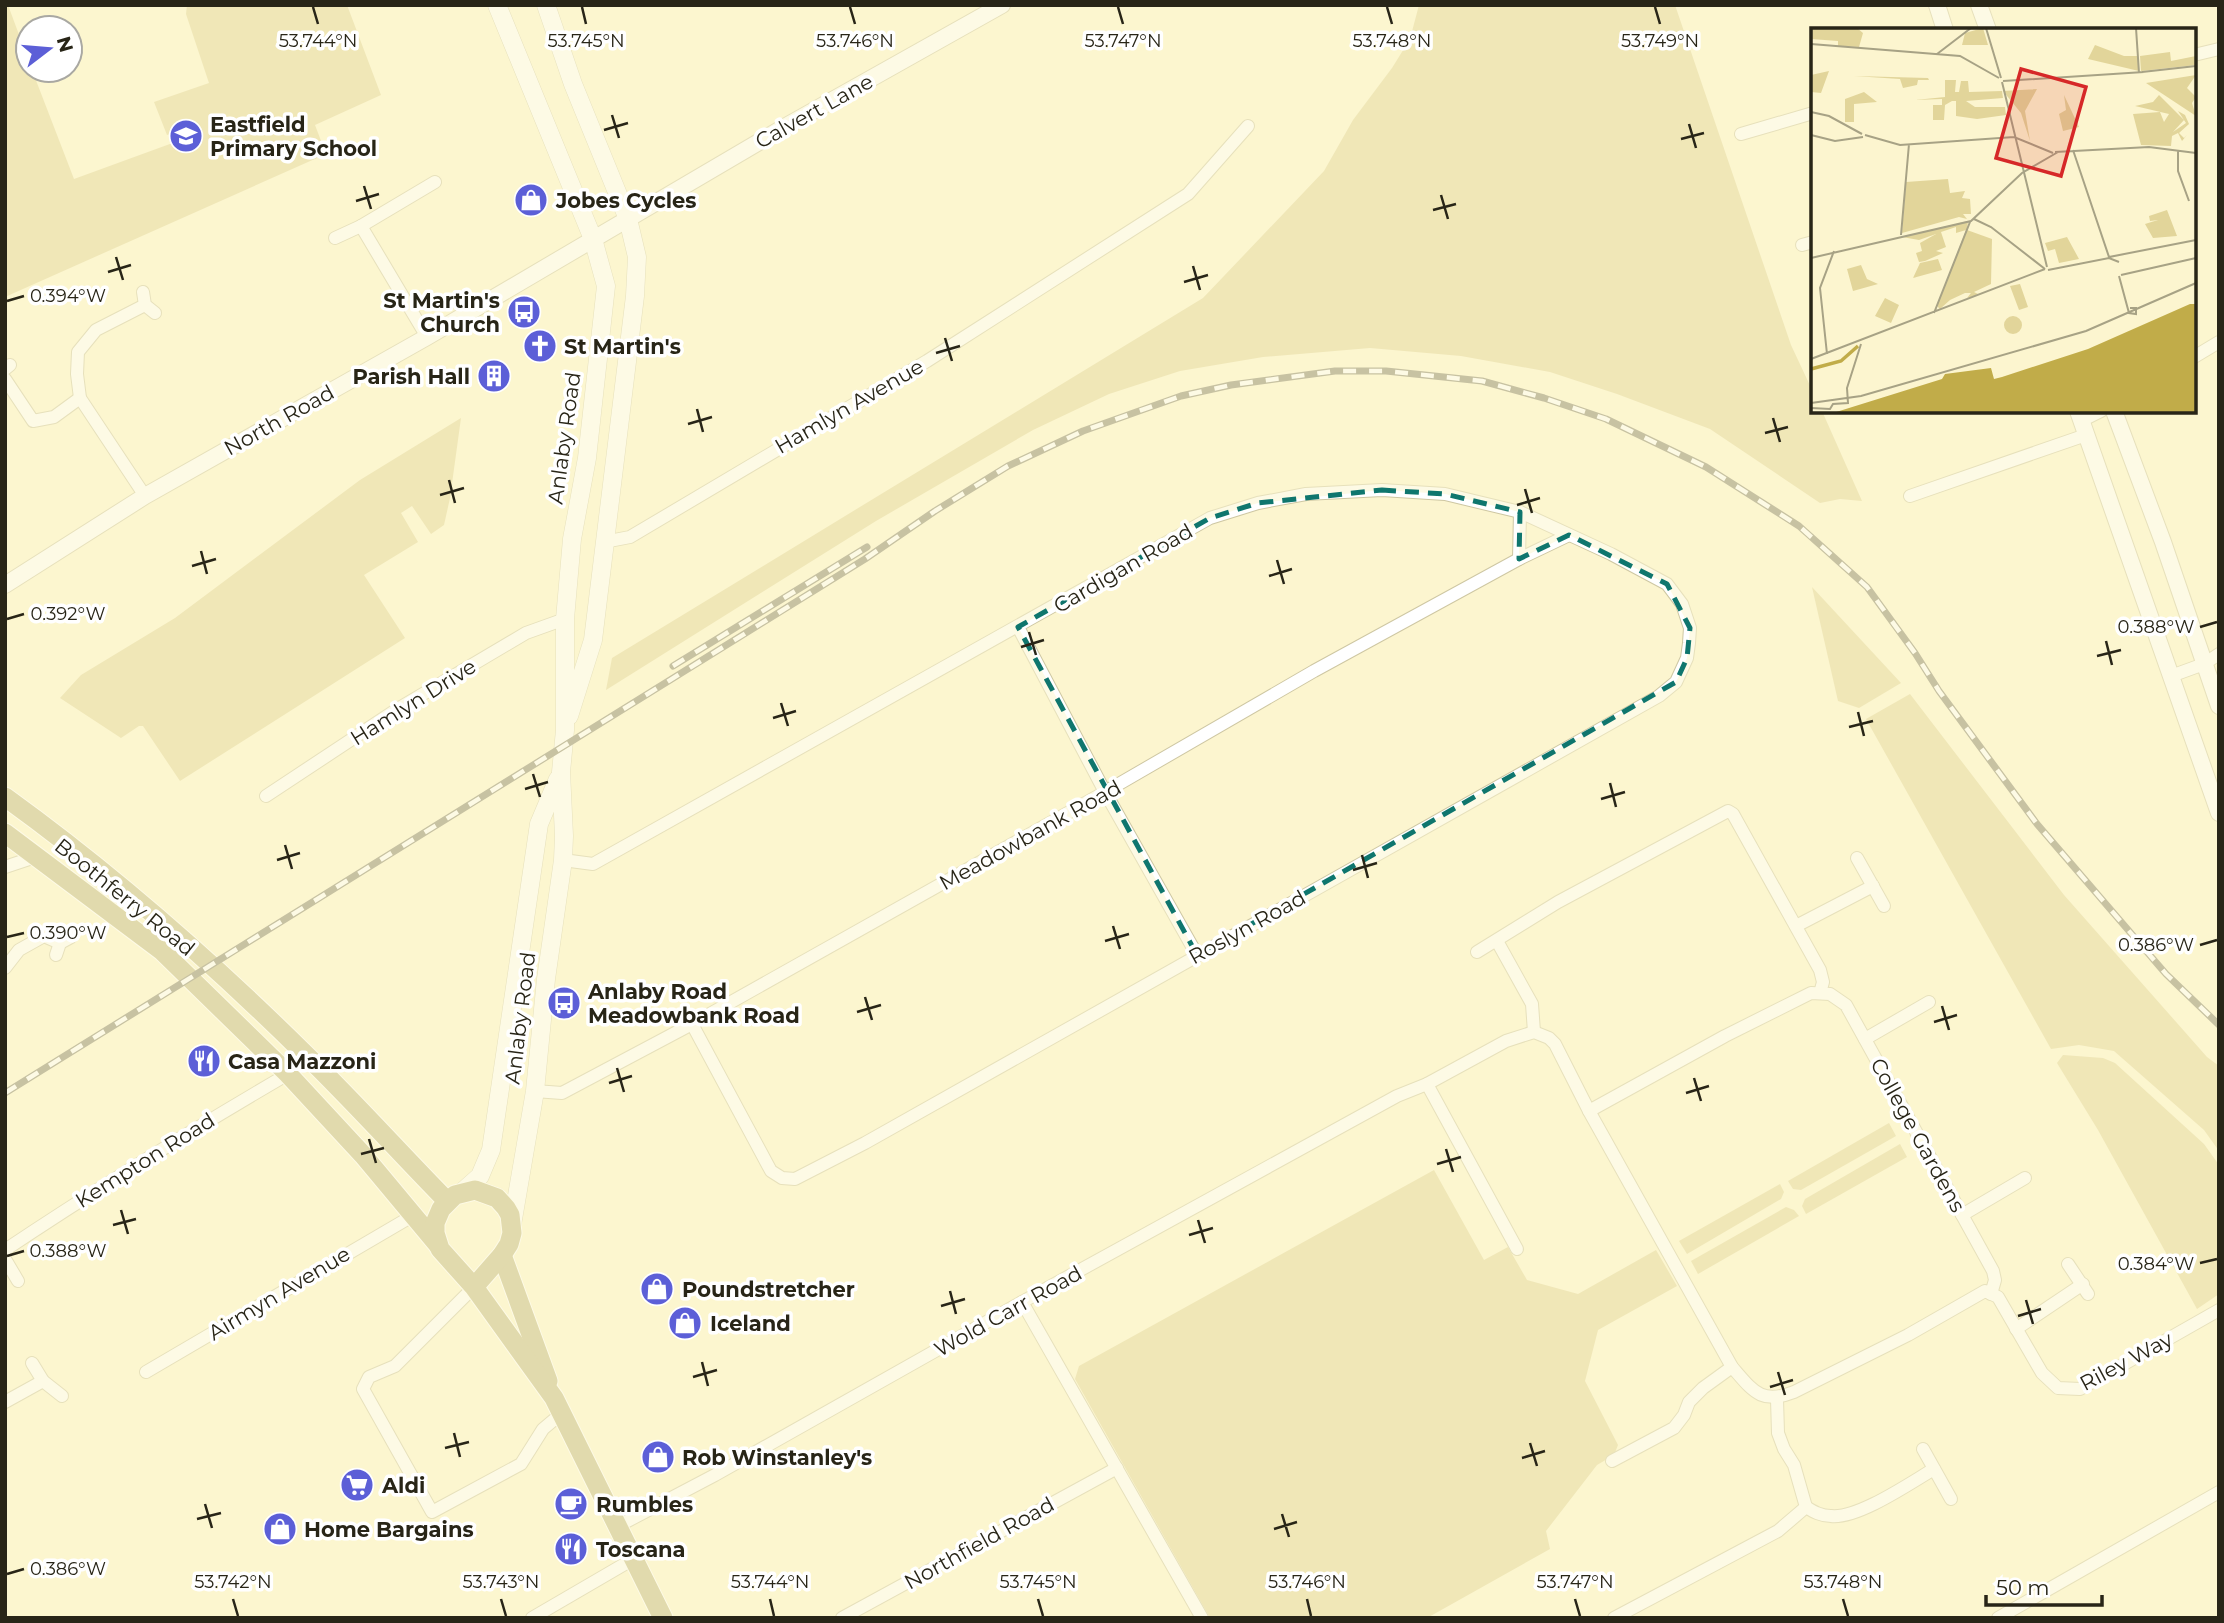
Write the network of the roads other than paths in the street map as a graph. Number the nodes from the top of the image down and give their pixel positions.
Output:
1 (497, 5) edge
2 (546, 5) edge
3 (1002, 5) edge
4 (1937, 5) edge
5 (1979, 5) edge
6 (1944, 28) edge
7 (1987, 28) edge
8 (2219, 49) edge
9 (2196, 55) edge
10 (1811, 114) edge
11 (1248, 126) dead end
12 (1741, 134) dead end
13 (435, 182) dead end
14 (628, 219) junction
15 (361, 226) junction
16 (335, 238) dead end
17 (593, 239) junction
18 (148, 303) dead end
19 (427, 337) junction
20 (2219, 342) edge
21 (2196, 356) edge
22 (5, 379) edge
23 (80, 398) junction
24 (2098, 413) edge
25 (2115, 413) edge
26 (2082, 422) edge
27 (145, 496) junction
28 (1910, 496) dead end
29 (1520, 512) junction
30 (1569, 535) junction
31 (604, 542) junction
32 (1519, 559) junction
33 (5, 585) edge
34 (565, 619) junction
35 (1018, 627) junction
36 (2219, 654) edge
37 (2204, 664) junction
38 (2172, 676) junction
39 (2219, 706) edge
40 (565, 730) junction
41 (561, 772) junction
42 (1105, 792) junction
43 (266, 796) dead end
44 (5, 797) edge
45 (2219, 813) edge
46 (6, 840) edge
47 (38, 856) junction
48 (1857, 858) dead end
49 (563, 860) junction
50 (5, 867) edge
51 (1873, 886) junction
52 (1884, 906) dead end
53 (1796, 926) junction
54 (1497, 941) junction
55 (62, 945) dead end
56 (1477, 952) dead end
57 (1197, 955) junction
58 (5, 968) edge
59 (1820, 993) junction
60 (1929, 1002) dead end
61 (692, 1024) junction
62 (1534, 1032) junction
63 (1865, 1039) junction
64 (288, 1074) junction
65 (1427, 1084) junction
66 (535, 1090) junction
67 (1589, 1111) junction
68 (2025, 1178) dead end
69 (455, 1196) junction
70 (414, 1215) junction
71 (1962, 1215) junction
72 (512, 1225) junction
73 (1517, 1249) dead end
74 (5, 1250) edge
75 (446, 1255) junction
76 (502, 1255) junction
77 (5, 1259) edge
78 (2067, 1265) dead end
79 (18, 1281) dead end
80 (474, 1287) junction
81 (1992, 1294) junction
82 (1022, 1302) junction
83 (2219, 1310) edge
84 (2016, 1329) junction
85 (32, 1363) dead end
86 (1732, 1367) junction
87 (146, 1372) dead end
88 (43, 1381) junction
89 (62, 1396) dead end
90 (1777, 1399) junction
91 (5, 1402) edge
92 (558, 1406) junction
93 (1923, 1449) dead end
94 (1612, 1461) dead end
95 (1117, 1468) junction
96 (1934, 1469) junction
97 (2219, 1492) edge
98 (1951, 1499) dead end
99 (1806, 1507) junction
100 (618, 1526) junction
101 (635, 1558) junction
102 (532, 1618) edge
103 (663, 1618) edge
104 (842, 1618) edge
105 (1202, 1618) edge
106 (1615, 1618) edge
107 (1998, 1618) edge

1 - 17 main road, Anlaby Road
2 - 14 main road, Anlaby Road
3 - 14 street, Calvert Lane
4 - 6 street
5 - 7 street
8 - 9 street
10 - 12 street
11 - 31 street, Hamlyn Avenue
13 - 15 street
14 - 17 street, North Road
14 - 31 main road, Anlaby Road
15 - 16 street
15 - 19 street
17 - 19 street, North Road
17 - 34 main road, Anlaby Road
18 - 23 street
19 - 27 street, North Road
20 - 21 street
22 - 23 street
23 - 27 street
24 - 26 street
25 - 37 street
26 - 28 street
26 - 38 street
27 - 33 street, North Road
29 - 30 street, Cardigan Road
29 - 32 street
29 - 35 street, Cardigan Road
30 - 32 street, Meadowbank Road
30 - 57 street, Roslyn Road
31 - 40 main road, Anlaby Road
32 - 42 street, Meadowbank Road
34 - 40 main road, Anlaby Road
34 - 43 street, Hamlyn Drive
35 - 42 street
35 - 49 street, Cardigan Road
36 - 37 street
37 - 38 street
37 - 39 street
38 - 45 street
40 - 41 main road, Anlaby Road
41 - 49 main road, Anlaby Road
41 - 69 main road, Anlaby Road
42 - 57 street
42 - 61 street, Meadowbank Road
44 - 69 main road, Boothferry Road
46 - 47 main road, Boothferry Road
47 - 50 street
47 - 64 main road, Boothferry Road
48 - 51 street
49 - 66 main road, Anlaby Road
51 - 52 street
51 - 53 street
53 - 54 street
53 - 59 street
54 - 56 street
54 - 62 street
55 - 58 street
57 - 61 street, Roslyn Road
59 - 63 street, College Gardens
59 - 67 street
60 - 63 street
61 - 66 street, Meadowbank Road
62 - 65 street, Wold Carr Road
62 - 67 street
63 - 71 street, College Gardens
64 - 70 main road, Boothferry Road
64 - 74 street, Kempton Road
65 - 73 street
65 - 82 street, Wold Carr Road
66 - 72 main road, Anlaby Road
67 - 86 street
68 - 71 street
69 - 72 main road
69 - 75 main road
70 - 75 main road, Boothferry Road
70 - 87 street, Airmyn Avenue
71 - 81 street, College Gardens
72 - 76 main road
75 - 76 main road
75 - 80 main road, Boothferry Road
76 - 80 main road
76 - 92 main road
77 - 79 street
78 - 84 street
80 - 92 main road
80 - 92 street
81 - 84 street, Riley Way
81 - 90 street
82 - 95 street
82 - 100 street, Wold Carr Road
83 - 84 street, Riley Way
85 - 88 street
86 - 90 street
86 - 94 street
88 - 89 street
88 - 91 street
90 - 99 street
92 - 100 main road
93 - 96 street
95 - 104 street, Northfield Road
95 - 105 street
96 - 98 street
96 - 99 street
97 - 107 street
99 - 106 street
100 - 101 main road
101 - 102 street
101 - 103 main road

